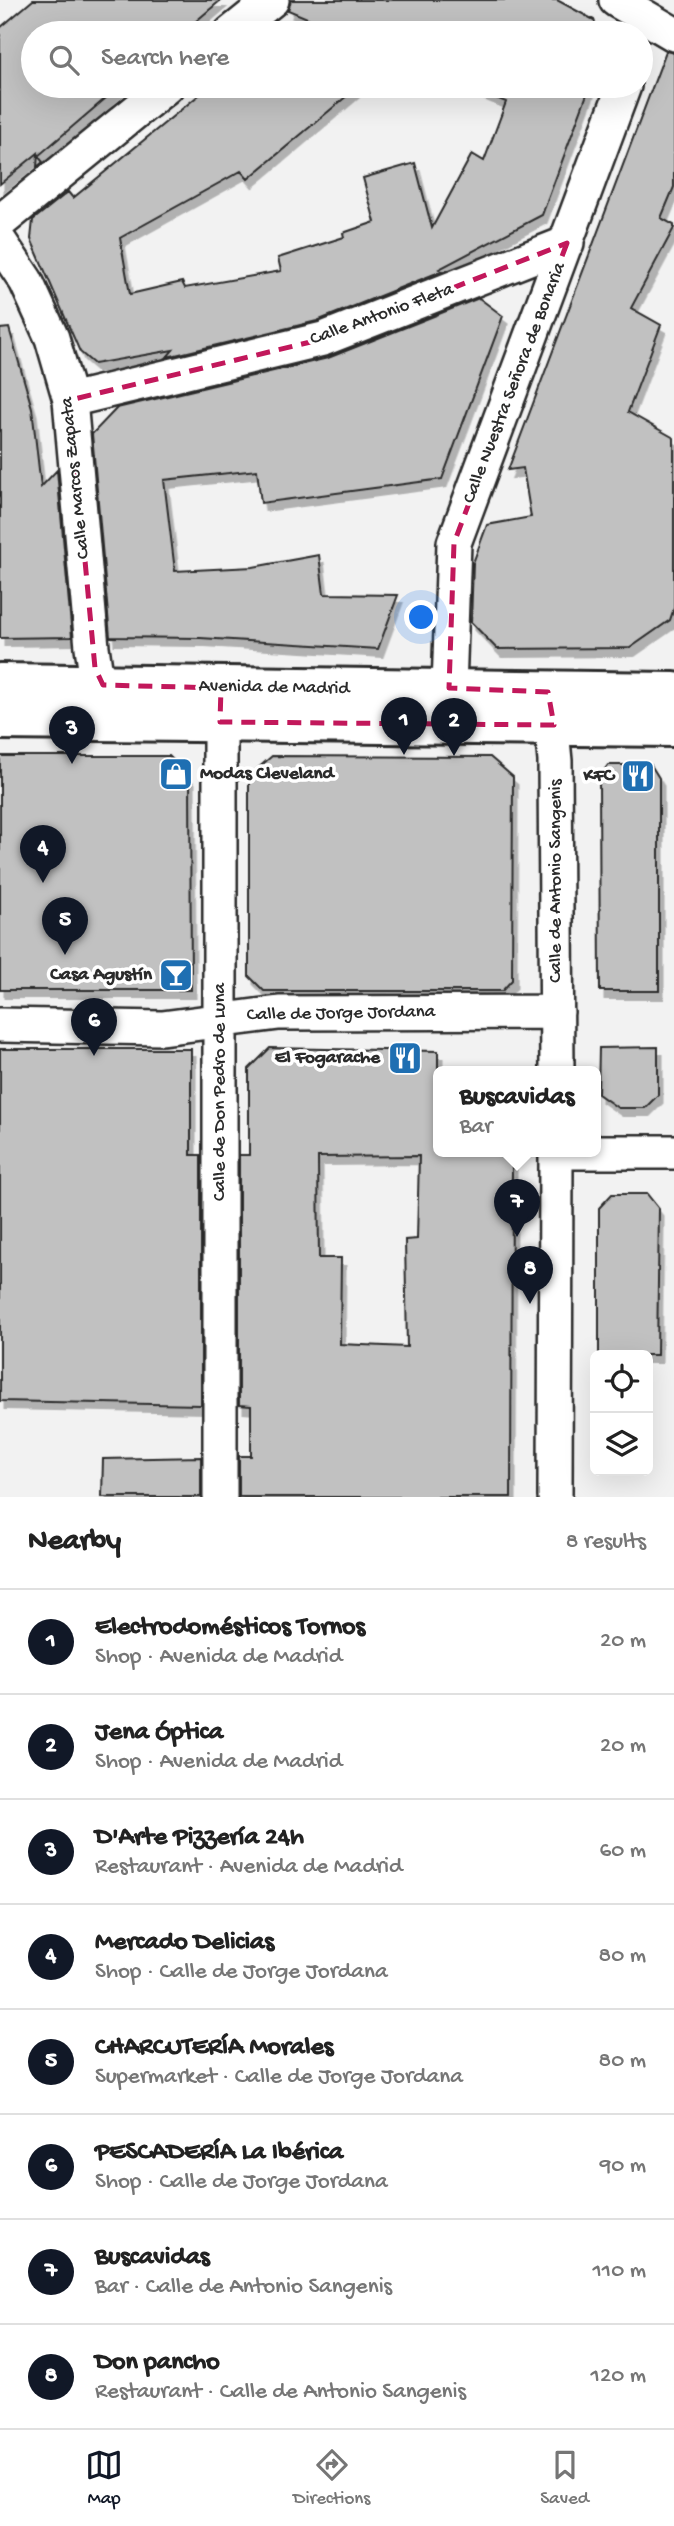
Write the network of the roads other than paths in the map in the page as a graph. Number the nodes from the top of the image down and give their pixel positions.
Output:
1 (272, 0) edge
2 (616, 0) edge
3 (246, 21) edge
4 (642, 21) edge
5 (152, 98) edge
6 (620, 98) edge
7 (0, 222) edge
8 (0, 242) edge
9 (567, 243) junction
10 (70, 400) junction
11 (0, 683) edge
12 (103, 685) junction
13 (449, 688) junction
14 (674, 692) edge
15 (220, 705) junction
16 (551, 708) junction
17 (0, 720) edge
18 (674, 727) edge
19 (557, 1012) junction
20 (220, 1018) junction
21 (0, 1026) edge
22 (557, 1066) edge
23 (601, 1152) edge
24 (674, 1152) edge
25 (556, 1157) edge
26 (220, 1497) edge
27 (555, 1497) edge

1 - 3 street
2 - 4 street
5 - 7 street
6 - 9 street, Calle Nuestra Señora de Bonaria
8 - 10 street, Calle Marcos Zapata
9 - 10 street, Calle Antonio Fleta
9 - 13 street, Calle Nuestra Señora de Bonaria
10 - 12 street, Calle Marcos Zapata
11 - 12 main road, Avenida de Madrid
12 - 15 main road, Avenida de Madrid
13 - 15 main road, Avenida de Madrid
13 - 16 main road, Avenida de Madrid
14 - 16 main road, Avenida de Madrid
15 - 16 main road, Avenida de Madrid
15 - 17 main road, Avenida de Madrid
15 - 20 street, Calle de Don Pedro de Luna
16 - 18 main road, Avenida de Madrid
16 - 19 street, Calle de Antonio Sangenis
19 - 20 street, Calle de Jorge Jordana
19 - 22 street, Calle de Antonio Sangenis
20 - 21 street, Calle de Jorge Jordana
20 - 26 street, Calle de Don Pedro de Luna
23 - 24 street
25 - 27 street

